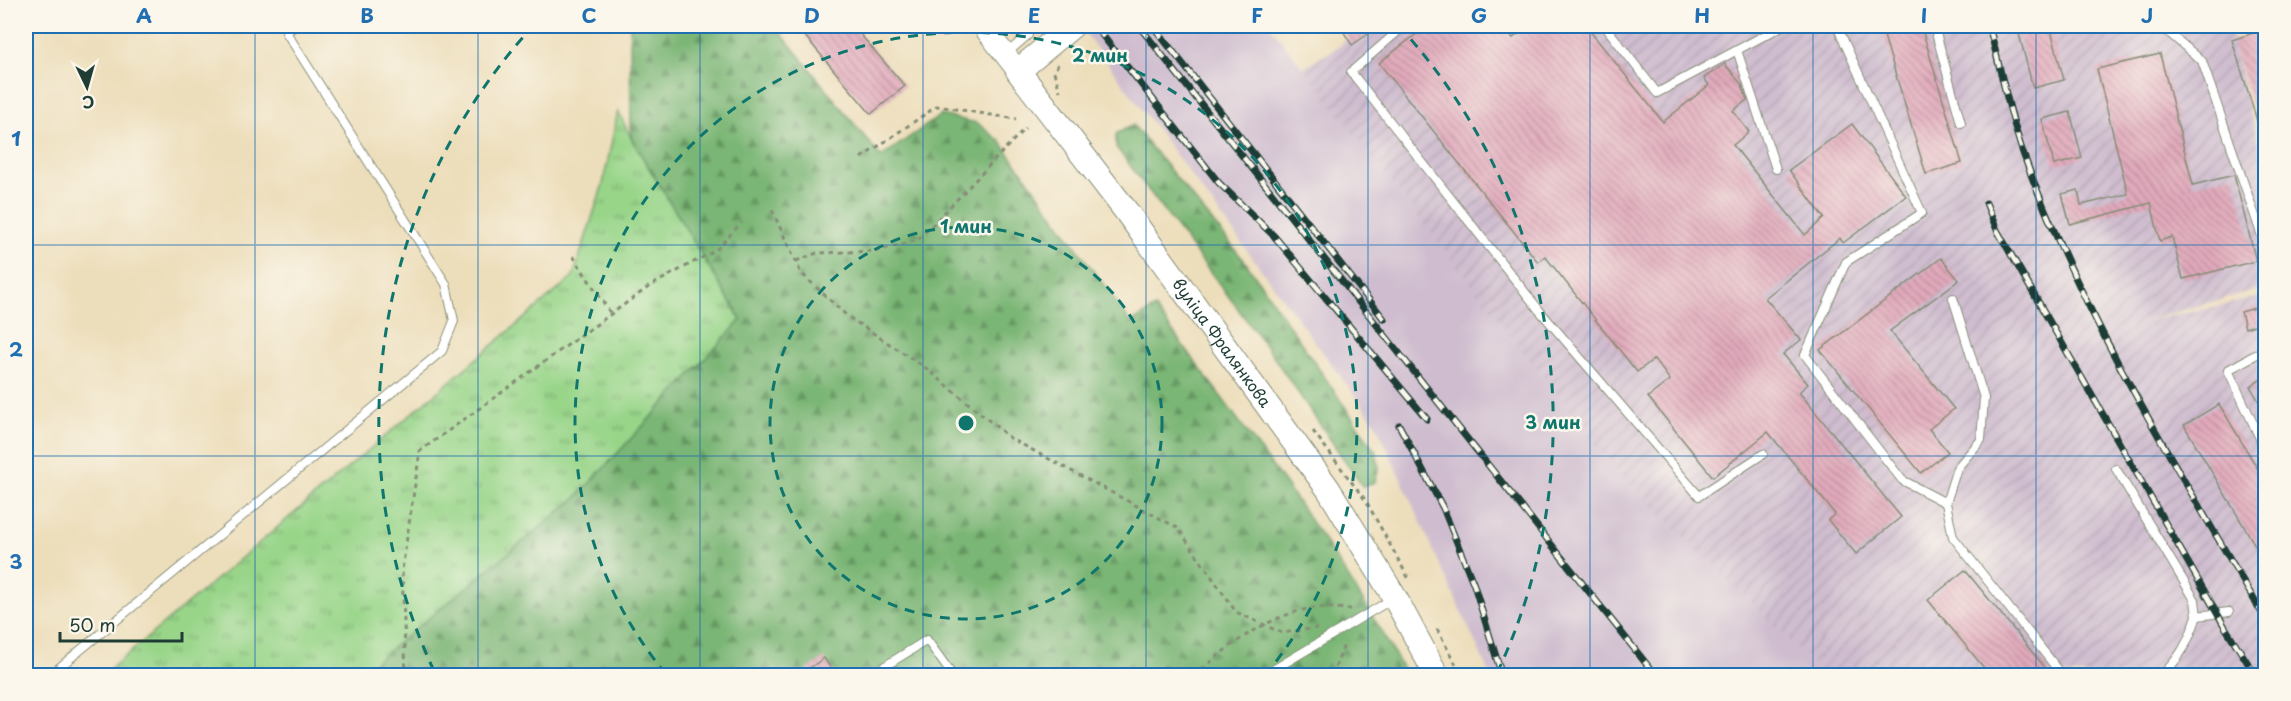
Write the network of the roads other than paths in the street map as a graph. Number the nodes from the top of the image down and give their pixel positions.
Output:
1 (295, 26) edge
2 (983, 26) edge
3 (1028, 26) edge
4 (1072, 26) edge
5 (1404, 26) edge
6 (1605, 26) edge
7 (1782, 26) edge
8 (1837, 26) edge
9 (1934, 26) edge
10 (2162, 26) edge
11 (283, 29) edge
12 (1737, 50) junction
13 (1012, 63) junction
14 (1961, 123) dead end
15 (1776, 169) dead end
16 (2265, 248) edge
17 (1953, 298) dead end
18 (2265, 349) edge
19 (2265, 452) edge
20 (1763, 454) dead end
21 (2116, 469) dead end
22 (1946, 503) junction
23 (1384, 604) junction
24 (2229, 612) dead end
25 (2197, 616) junction
26 (49, 675) edge
27 (879, 675) edge
28 (953, 675) edge
29 (1263, 675) edge
30 (1437, 675) edge
31 (2063, 675) edge
32 (2160, 675) edge

1 - 11 lane
2 - 13 street, вуліца Фралянкова
3 - 13 lane
4 - 13 main road
5 - 20 lane
6 - 12 lane
7 - 12 lane
8 - 22 lane
9 - 14 lane
10 - 16 lane
11 - 26 lane
12 - 15 lane
13 - 23 main road, вуліца Фралянкова
17 - 22 lane
18 - 19 lane
21 - 25 lane
22 - 31 lane
23 - 29 lane
23 - 30 main road, вуліца Фралянкова
24 - 25 lane
25 - 32 lane
27 - 28 lane

